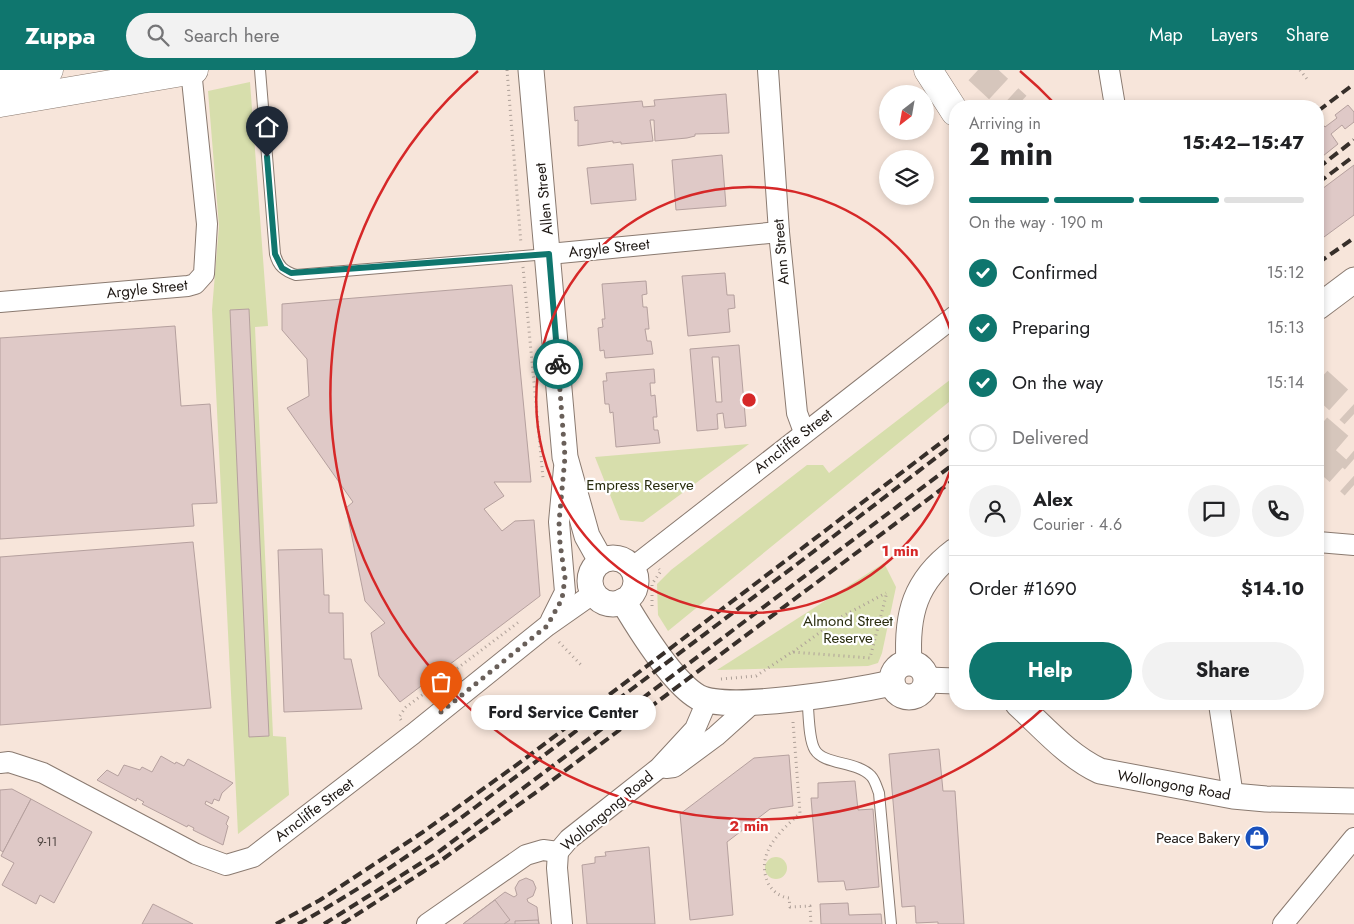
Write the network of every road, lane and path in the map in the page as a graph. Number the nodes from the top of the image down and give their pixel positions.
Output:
1 (192, 70) edge
2 (260, 70) edge
3 (507, 70) edge
4 (531, 70) edge
5 (768, 70) edge
6 (928, 70) edge
7 (1109, 70) edge
8 (1300, 70) edge
9 (1307, 79) dead end
10 (1114, 100) edge
11 (0, 103) edge
12 (949, 103) edge
13 (779, 232) junction
14 (549, 254) junction
15 (522, 256) junction
16 (1354, 280) edge
17 (0, 302) edge
18 (1324, 302) edge
19 (949, 321) edge
20 (804, 432) junction
21 (565, 457) junction
22 (544, 487) dead end
23 (1324, 542) edge
24 (1354, 544) edge
25 (949, 557) edge
26 (601, 561) junction
27 (640, 562) junction
28 (594, 593) junction
29 (623, 602) junction
30 (654, 614) dead end
31 (528, 615) dead end
32 (553, 634) junction
33 (792, 652) junction
34 (909, 662) junction
35 (582, 666) dead end
36 (926, 680) junction
37 (949, 682) edge
38 (892, 683) junction
39 (710, 690) junction
40 (800, 697) junction
41 (755, 702) junction
42 (1024, 710) edge
43 (1220, 710) edge
44 (412, 734) junction
45 (0, 763) edge
46 (659, 768) junction
47 (1233, 796) junction
48 (1354, 801) edge
49 (1354, 838) edge
50 (558, 852) junction
51 (427, 924) edge
52 (562, 924) edge
53 (811, 924) edge
54 (891, 924) edge
55 (1283, 924) edge

1 - 11 highway
1 - 17 street, Argyle Street
2 - 15 lane, Argyle Street
3 - 15 path
4 - 14 street, Allen Street
5 - 13 street, Ann Street
6 - 12 highway
7 - 10 street
8 - 9 path
13 - 14 street, Argyle Street
13 - 20 street, Ann Street
14 - 15 lane, Argyle Street
14 - 21 street, Allen Street
15 - 22 path
16 - 18 street
19 - 20 street, Arncliffe Street
20 - 27 street, Arncliffe Street
21 - 26 street, Allen Street
21 - 32 street
23 - 24 street
25 - 34 street
26 - 27 street
26 - 28 street
27 - 29 street
27 - 30 path
28 - 29 street
28 - 32 street, Arncliffe Street
29 - 39 street
31 - 44 path
32 - 35 path
32 - 44 street, Arncliffe Street
33 - 33 path
33 - 39 path
34 - 36 street
34 - 38 street
36 - 37 street
36 - 38 street
38 - 40 street
39 - 41 street
39 - 46 street, Wollongong Road
40 - 41 street
40 - 53 path
40 - 54 lane
41 - 46 street, Wollongong Road
42 - 47 street, Wollongong Road
43 - 47 street
44 - 45 street, Arncliffe Street
46 - 50 street, Wollongong Road
47 - 48 street, Wollongong Road
49 - 55 street
50 - 51 street, Wollongong Road
50 - 52 street

